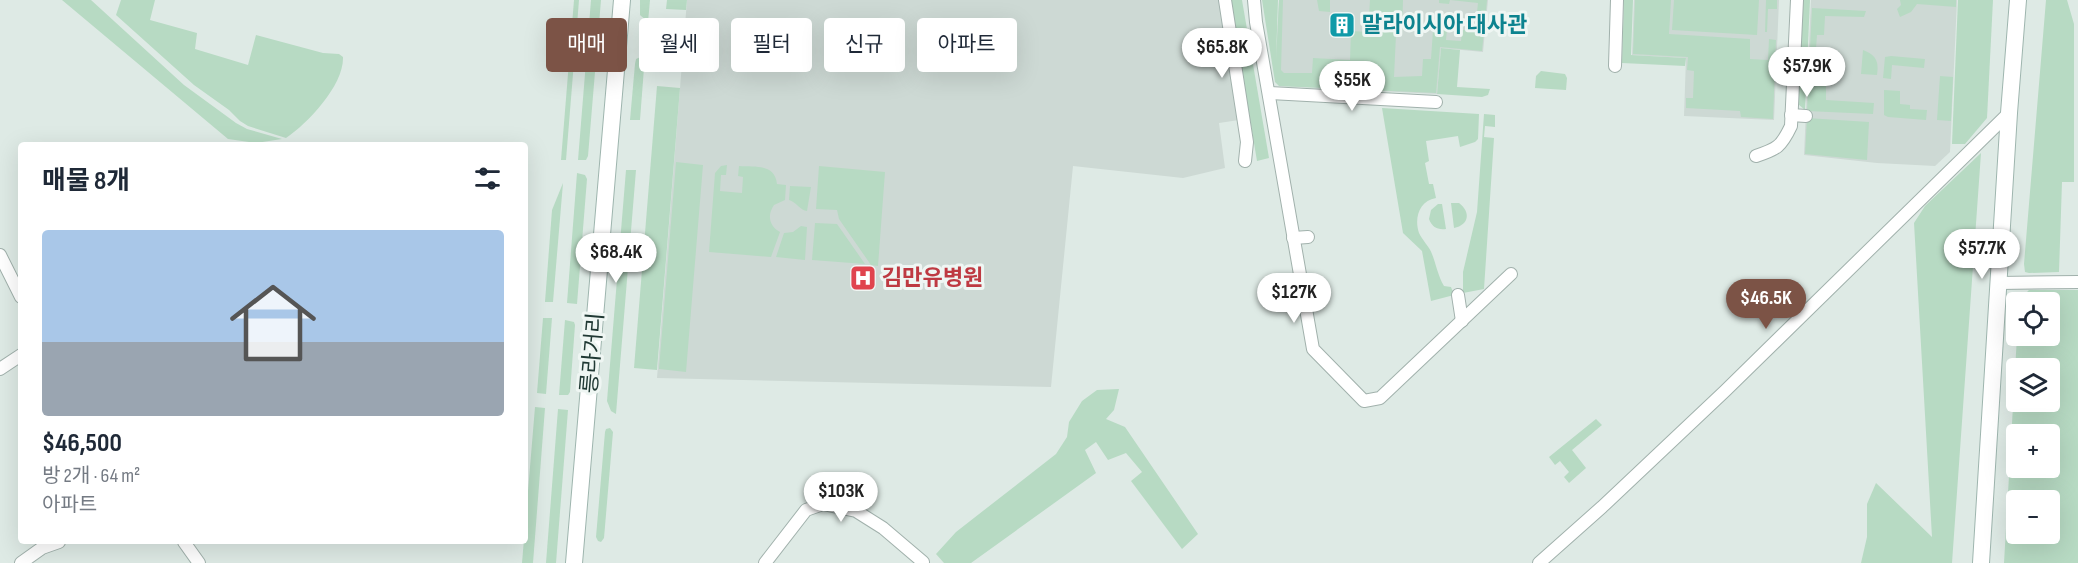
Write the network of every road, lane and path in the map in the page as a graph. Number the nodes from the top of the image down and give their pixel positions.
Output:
1 (622, 0) edge
2 (1225, 0) edge
3 (1254, 0) edge
4 (1617, 0) edge
5 (1797, 0) edge
6 (2018, 0) edge
7 (1615, 66) dead end
8 (1269, 93) junction
9 (1436, 102) dead end
10 (2009, 113) junction
11 (1791, 114) junction
12 (1806, 116) dead end
13 (1756, 156) dead end
14 (1245, 161) dead end
15 (1308, 237) dead end
16 (1293, 238) junction
17 (0, 255) edge
18 (1511, 274) dead end
19 (2078, 282) edge
20 (1999, 283) junction
21 (18, 291) edge
22 (1458, 295) dead end
23 (1462, 321) junction
24 (18, 357) edge
25 (0, 369) edge
26 (53, 544) edge
27 (185, 544) edge
28 (923, 562) edge
29 (21, 563) edge
30 (199, 563) edge
31 (574, 563) edge
32 (765, 563) edge
33 (1539, 563) edge
34 (1981, 563) edge

1 - 31 street, 릉라거리
2 - 14 street
3 - 8 street
4 - 7 street
5 - 11 street
6 - 10 street
8 - 9 street
8 - 16 street
10 - 20 street
10 - 33 street
11 - 12 street
11 - 13 street
15 - 16 street
16 - 23 street
17 - 21 street
18 - 23 street
19 - 20 street
20 - 34 street
22 - 23 street
24 - 25 street
26 - 29 street
27 - 30 street
28 - 32 street

